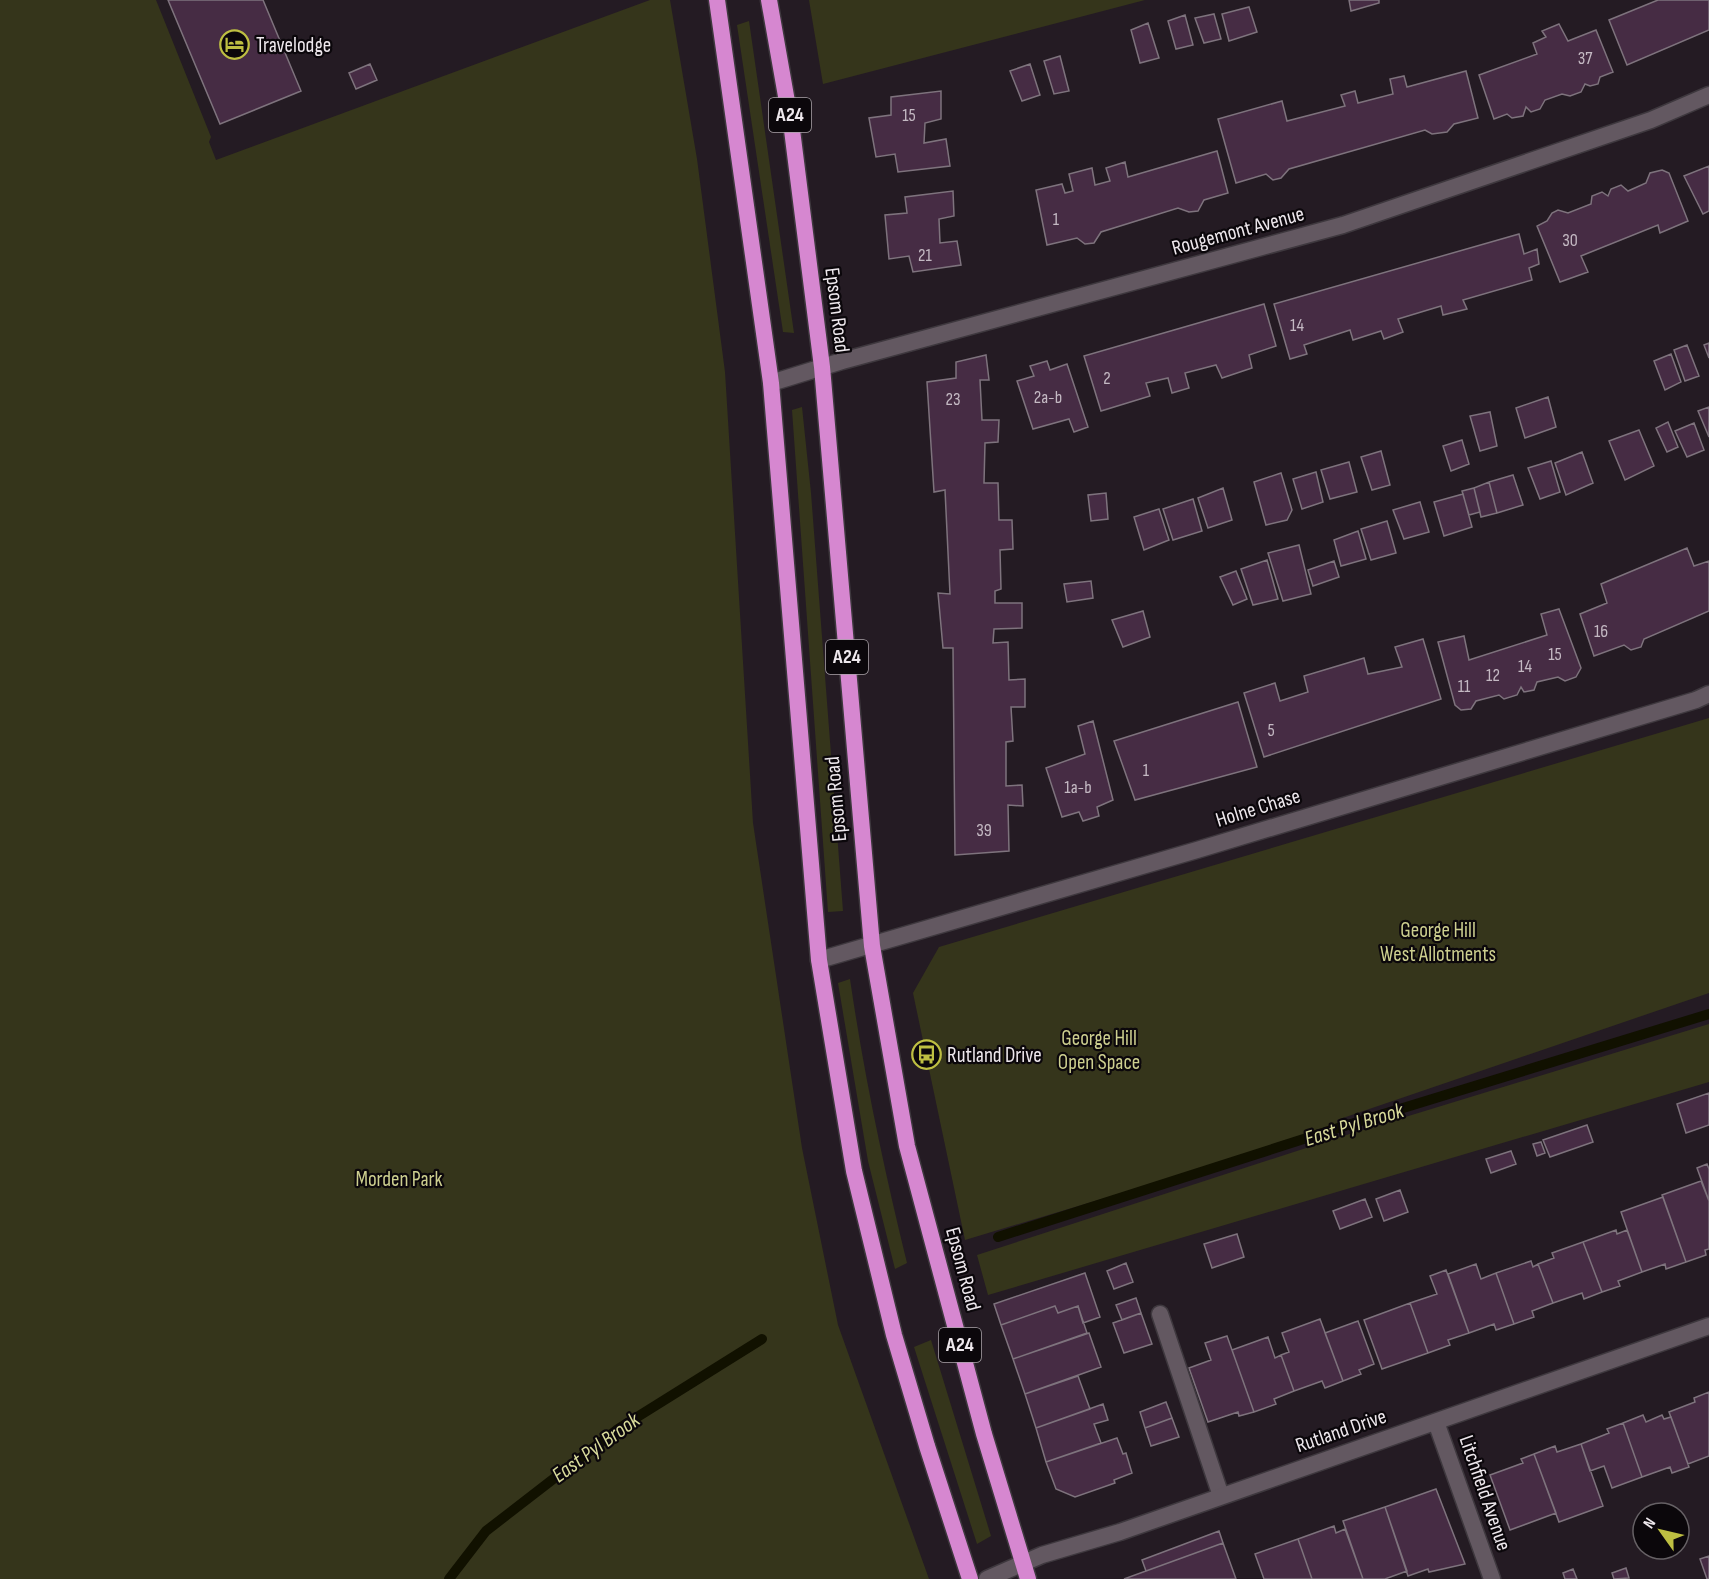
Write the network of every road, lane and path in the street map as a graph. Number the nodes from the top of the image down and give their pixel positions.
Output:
1 (717, 0) edge
2 (769, 0) edge
3 (1709, 94) edge
4 (822, 367) junction
5 (771, 383) junction
6 (1709, 694) edge
7 (872, 946) junction
8 (819, 960) junction
9 (1160, 1314) dead end
10 (1709, 1326) edge
11 (1436, 1422) junction
12 (1221, 1496) junction
13 (1026, 1571) edge
14 (970, 1579) edge
15 (987, 1579) edge
16 (1492, 1579) edge

1 - 5 highway, Epsom Road / A24
2 - 4 highway, Epsom Road / A24
3 - 4 street, Rougemont Avenue
4 - 5 street, Rougemont Avenue
4 - 7 highway, Epsom Road / A24
5 - 8 highway, Epsom Road / A24
6 - 7 street, Holne Chase
7 - 8 street, Holne Chase
7 - 13 highway, Epsom Road / A24
8 - 14 highway, Epsom Road / A24
9 - 12 street
10 - 11 street, Rutland Drive
11 - 12 street, Rutland Drive
11 - 16 street, Litchfield Avenue
12 - 13 street, Rutland Drive
13 - 15 street, Rutland Drive

